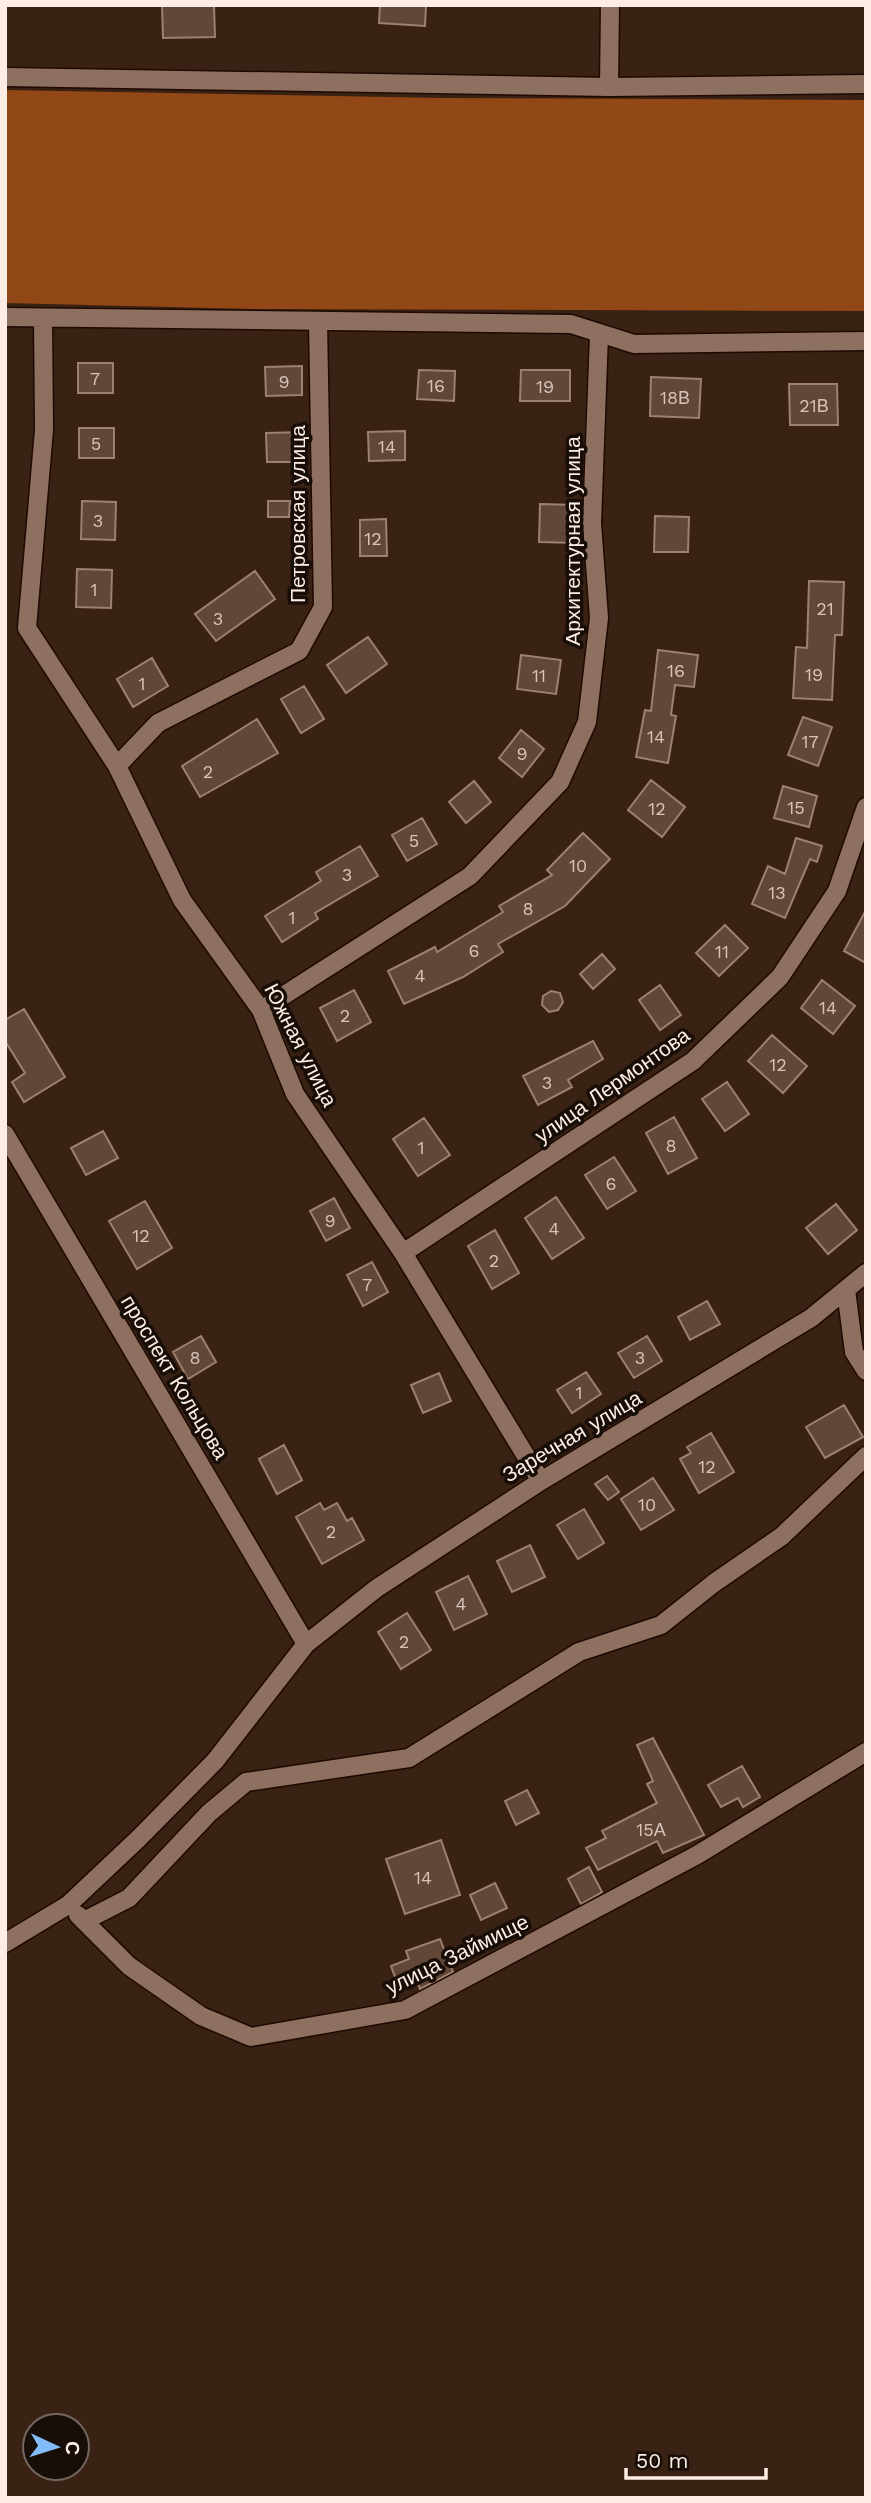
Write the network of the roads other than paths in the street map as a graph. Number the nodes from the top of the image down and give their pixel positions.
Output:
1 (610, 5) edge
2 (5, 77) edge
3 (866, 84) edge
4 (609, 87) junction
5 (5, 317) edge
6 (43, 318) junction
7 (318, 321) junction
8 (599, 335) junction
9 (866, 341) edge
10 (117, 766) junction
11 (866, 807) edge
12 (261, 1010) junction
13 (5, 1134) edge
14 (403, 1253) junction
15 (866, 1273) edge
16 (846, 1290) junction
17 (866, 1371) edge
18 (866, 1456) edge
19 (541, 1480) junction
20 (306, 1644) junction
21 (866, 1752) edge
22 (68, 1905) junction
23 (84, 1921) junction
24 (5, 1943) edge

1 - 4 street
2 - 4 street
3 - 4 street
5 - 6 street
6 - 7 street
6 - 10 street, Южная улица
7 - 8 street
7 - 10 street, Петровская улица
8 - 9 street
8 - 12 street, Архитектурная улица
10 - 12 street, Южная улица
11 - 14 street, улица Лермонтова
12 - 14 street, Южная улица
13 - 20 street, проспект Кольцова
14 - 19 street, Южная улица
15 - 16 street, Заречная улица
16 - 17 street
16 - 19 street, Заречная улица
18 - 23 street
19 - 20 street, Заречная улица
20 - 22 street, Заречная улица
21 - 23 street, улица Займище
22 - 23 street, улица Займище
22 - 24 street, Заречная улица

